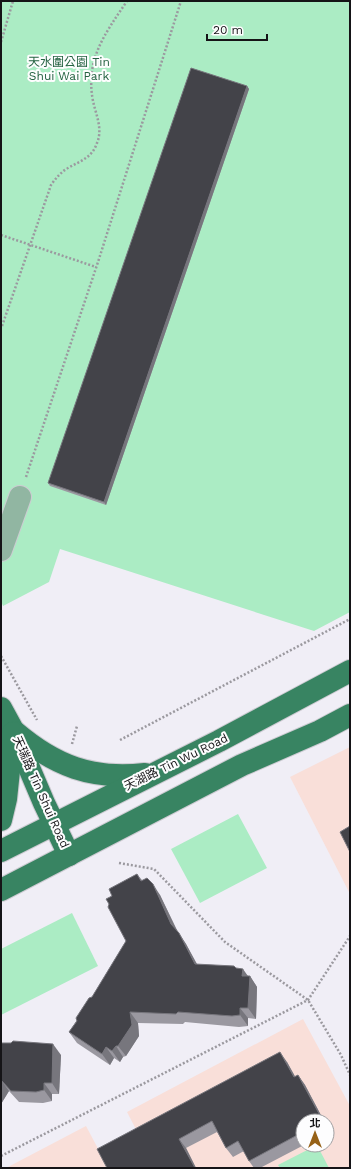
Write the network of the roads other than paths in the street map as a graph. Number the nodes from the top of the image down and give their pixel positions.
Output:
1 (20, 497) road end
2 (1, 550) edge
3 (350, 671) edge
4 (1, 708) edge
5 (350, 715) edge
6 (13, 730) junction
7 (155, 773) junction
8 (1, 820) edge
9 (54, 823) junction
10 (1, 851) edge
11 (69, 855) junction
12 (1, 890) edge

1 - 2 lane
3 - 7 main road, 天湖路 Tin Wu Road
4 - 6 main road, 天瑞路 Tin Shui Road
5 - 11 main road
6 - 7 main road
6 - 8 main road
6 - 9 main road, 天瑞路 Tin Shui Road
7 - 9 main road, 天湖路 Tin Wu Road
9 - 10 main road, 天湖路 Tin Wu Road
9 - 11 main road, 天瑞路 Tin Shui Road
11 - 12 main road

